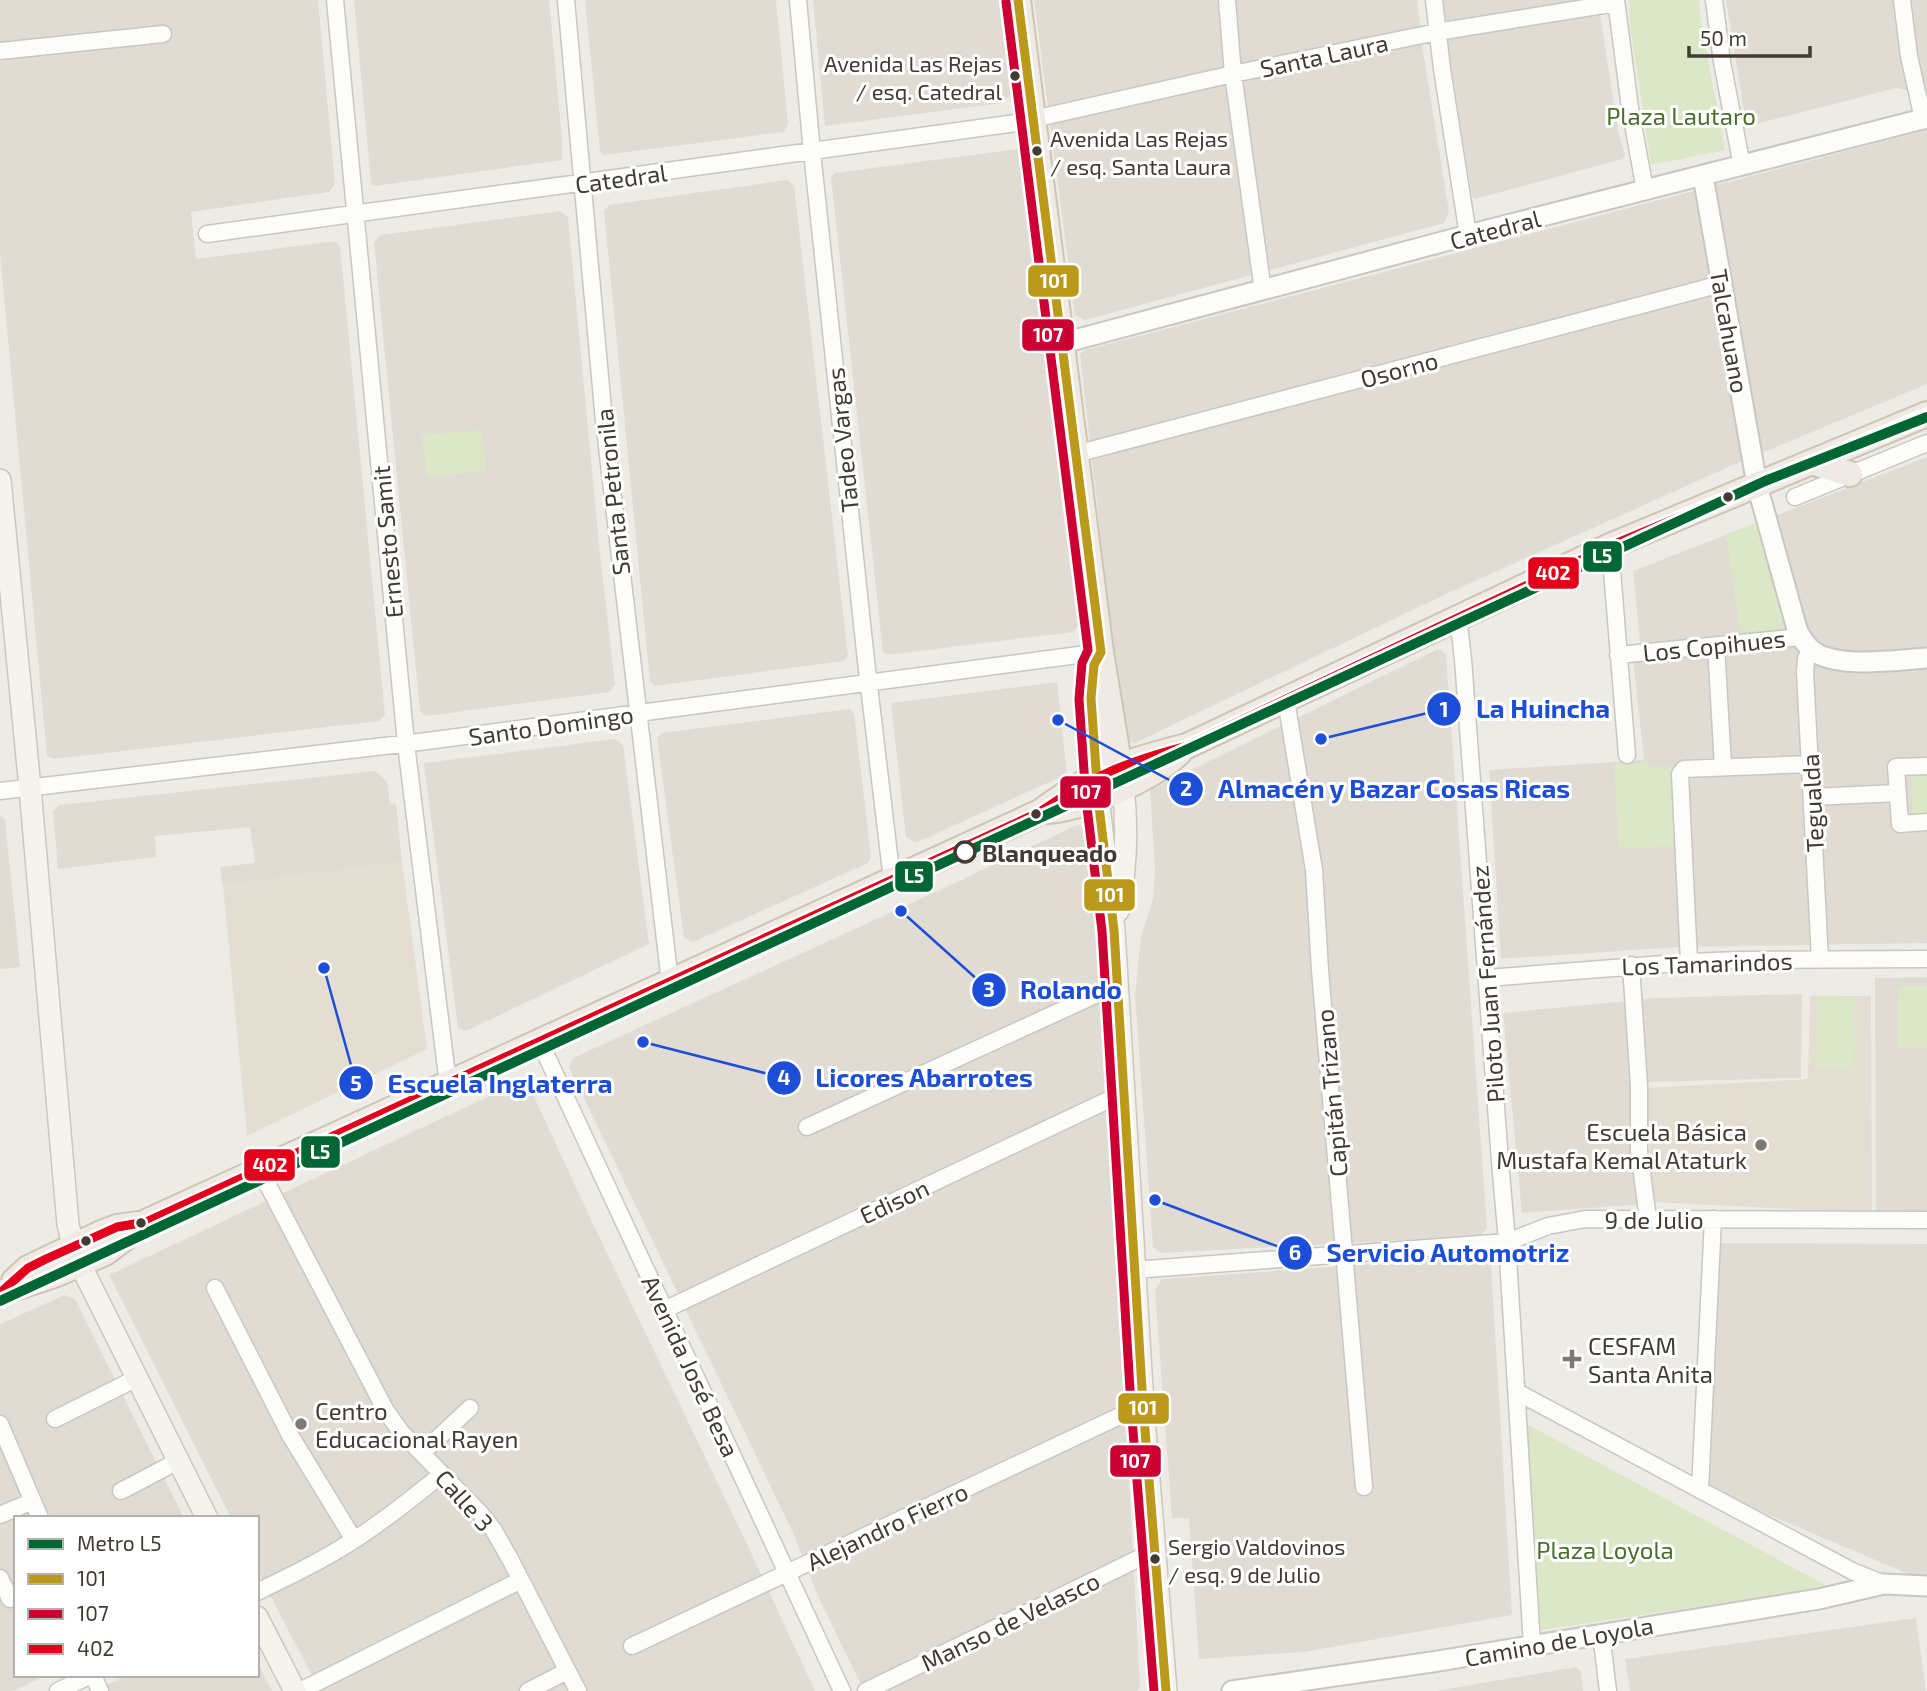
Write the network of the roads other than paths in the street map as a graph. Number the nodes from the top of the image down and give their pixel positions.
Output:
1 (335, 0) edge
2 (566, 0) edge
3 (798, 0) edge
4 (1018, 0) edge
5 (1227, 0) edge
6 (1434, 0) edge
7 (1714, 0) edge
8 (1902, 0) edge
9 (1616, 2) edge
10 (1437, 32) junction
11 (163, 34) dead end
12 (0, 51) edge
13 (1233, 74) junction
14 (1925, 118) edge
15 (1034, 120) junction
16 (812, 152) junction
17 (1742, 166) junction
18 (1703, 176) junction
19 (582, 183) junction
20 (1645, 190) junction
21 (356, 214) junction
22 (207, 234) dead end
23 (1468, 235) junction
24 (1721, 284) junction
25 (1263, 291) junction
26 (1063, 343) junction
27 (1927, 414) edge
28 (1927, 443) edge
29 (1076, 454) junction
30 (1811, 462) junction
31 (1850, 474) junction
32 (0, 480) edge
33 (1757, 485) junction
34 (1795, 497) dead end
35 (1610, 546) junction
36 (1458, 617) junction
37 (1805, 643) junction
38 (1716, 645) junction
39 (1101, 652) junction
40 (1618, 655) junction
41 (1927, 658) edge
42 (869, 682) junction
43 (1286, 700) junction
44 (638, 713) junction
45 (406, 744) junction
46 (1627, 755) dead end
47 (1810, 764) junction
48 (1927, 766) edge
49 (1723, 767) junction
50 (1122, 776) junction
51 (1097, 787) junction
52 (30, 788) junction
53 (0, 791) edge
54 (1898, 793) junction
55 (1812, 797) junction
56 (1927, 822) edge
57 (892, 880) junction
58 (1114, 930) junction
59 (1819, 959) junction
60 (1927, 959) edge
61 (1689, 962) junction
62 (1631, 965) junction
63 (1487, 978) junction
64 (670, 982) junction
65 (1117, 985) junction
66 (540, 1042) junction
67 (448, 1084) junction
68 (1123, 1093) junction
69 (807, 1127) dead end
70 (260, 1170) junction
71 (1648, 1219) junction
72 (1713, 1219) junction
73 (1927, 1220) edge
74 (1507, 1242) junction
75 (1344, 1254) junction
76 (76, 1255) junction
77 (1134, 1270) junction
78 (215, 1288) dead end
79 (2, 1291) edge
80 (664, 1310) junction
81 (137, 1378) junction
82 (1517, 1392) junction
83 (1143, 1405) junction
84 (470, 1408) dead end
85 (55, 1419) dead end
86 (0, 1424) edge
87 (4, 1447) edge
88 (422, 1453) junction
89 (178, 1461) junction
90 (442, 1474) junction
91 (1364, 1487) dead end
92 (1700, 1490) junction
93 (121, 1491) dead end
94 (33, 1501) junction
95 (0, 1515) edge
96 (39, 1516) edge
97 (206, 1516) edge
98 (354, 1540) junction
99 (1154, 1551) junction
100 (787, 1573) junction
101 (0, 1578) edge
102 (522, 1580) junction
103 (1884, 1584) junction
104 (1927, 1586) edge
105 (259, 1591) edge
106 (10, 1599) dead end
107 (259, 1621) edge
108 (1601, 1633) junction
109 (1532, 1645) junction
110 (632, 1646) dead end
111 (567, 1671) junction
112 (88, 1677) edge
113 (58, 1691) edge
114 (295, 1691) edge
115 (300, 1691) edge
116 (527, 1691) edge
117 (578, 1691) edge
118 (842, 1691) edge
119 (866, 1691) edge
120 (1166, 1691) edge
121 (1232, 1691) edge
122 (1608, 1691) edge

1 - 21 street, Ernesto Samit
2 - 19 street, Santa Petronila
3 - 16 street, Tadeo Vargas
4 - 15 main road
5 - 13 street
6 - 10 street
7 - 17 street
8 - 14 street
9 - 10 street, Santa Laura
9 - 20 street
10 - 13 street, Santa Laura
10 - 23 street
11 - 12 street
13 - 15 street, Santa Laura
13 - 25 street
14 - 17 street, Catedral
15 - 16 street, Catedral
15 - 26 main road
16 - 19 street, Catedral
16 - 42 street, Tadeo Vargas
17 - 18 street, Catedral
18 - 20 street, Catedral
18 - 24 street, Talcahuano
19 - 21 street, Catedral
19 - 44 street, Santa Petronila
20 - 23 street, Catedral
21 - 22 street, Catedral
21 - 45 street, Ernesto Samit
23 - 25 street, Catedral
24 - 29 street, Osorno
24 - 33 street, Talcahuano
25 - 26 street, Catedral
26 - 29 main road
27 - 30 main road
28 - 31 street
29 - 39 main road
30 - 31 main road
30 - 33 main road
31 - 34 street
32 - 52 main road
33 - 35 main road
33 - 37 street, Tegualda
35 - 36 main road
35 - 40 street
36 - 43 main road
36 - 63 street, Piloto Juan Fernández
37 - 38 street, Los Copihues
37 - 41 street, Los Copihues
37 - 47 street, Tegualda
38 - 40 street, Los Copihues
38 - 49 street
39 - 42 street, Santo Domingo
39 - 50 main road
39 - 51 main road
40 - 46 street
42 - 44 street, Santo Domingo
42 - 57 street, Tadeo Vargas
43 - 50 main road
43 - 75 street, Capitán Trizano
44 - 45 street, Santo Domingo
44 - 64 street, Santa Petronila
45 - 52 street, Santo Domingo
45 - 67 street, Ernesto Samit
47 - 49 street
47 - 55 street, Tegualda
48 - 54 street
49 - 61 street
50 - 51 main road
50 - 58 main road
51 - 57 main road
51 - 58 main road
52 - 53 street, Santo Domingo
52 - 76 main road
54 - 55 street
54 - 56 street
55 - 59 street, Tegualda
57 - 64 main road
58 - 65 main road
59 - 60 street, Los Tamarindos
59 - 61 street, Los Tamarindos
61 - 62 street, Los Tamarindos
62 - 63 street, Los Tamarindos
62 - 71 street
63 - 74 street, Piloto Juan Fernández
64 - 66 main road
65 - 68 main road
65 - 69 street
66 - 67 main road
66 - 80 street, Avenida José Besa
67 - 70 main road
68 - 77 main road
68 - 80 street, Edison
70 - 76 main road
70 - 88 street, Calle 3
71 - 72 street, 9 de Julio
71 - 74 street, 9 de Julio
72 - 73 street, 9 de Julio
72 - 92 street
74 - 75 street, 9 de Julio
74 - 82 street, Piloto Juan Fernández
75 - 77 street, 9 de Julio
75 - 91 street, Capitán Trizano
76 - 79 main road
76 - 81 main road
77 - 83 main road
78 - 98 street
80 - 100 street, Avenida José Besa
81 - 85 street
81 - 89 main road
82 - 92 street, Camino de Loyola
82 - 109 street, Piloto Juan Fernández
83 - 99 main road
83 - 100 street, Alejandro Fierro
84 - 88 street
86 - 87 street
87 - 94 street
88 - 90 street, Calle 3
89 - 93 street
89 - 97 main road
90 - 98 street
90 - 102 street, Calle 3
92 - 103 street, Camino de Loyola
94 - 95 street
94 - 96 street
98 - 105 street
99 - 119 street, Manso de Velasco
99 - 120 main road
100 - 110 street, Alejandro Fierro
100 - 118 street, Avenida José Besa
101 - 106 street
102 - 111 street, Calle 3
102 - 115 street
103 - 104 street, Camino de Loyola
103 - 108 street, Camino de Loyola
107 - 114 main road
108 - 109 street, Camino de Loyola
108 - 122 street
109 - 121 street, Camino de Loyola
111 - 116 street
111 - 117 street, Calle 3
112 - 113 street

